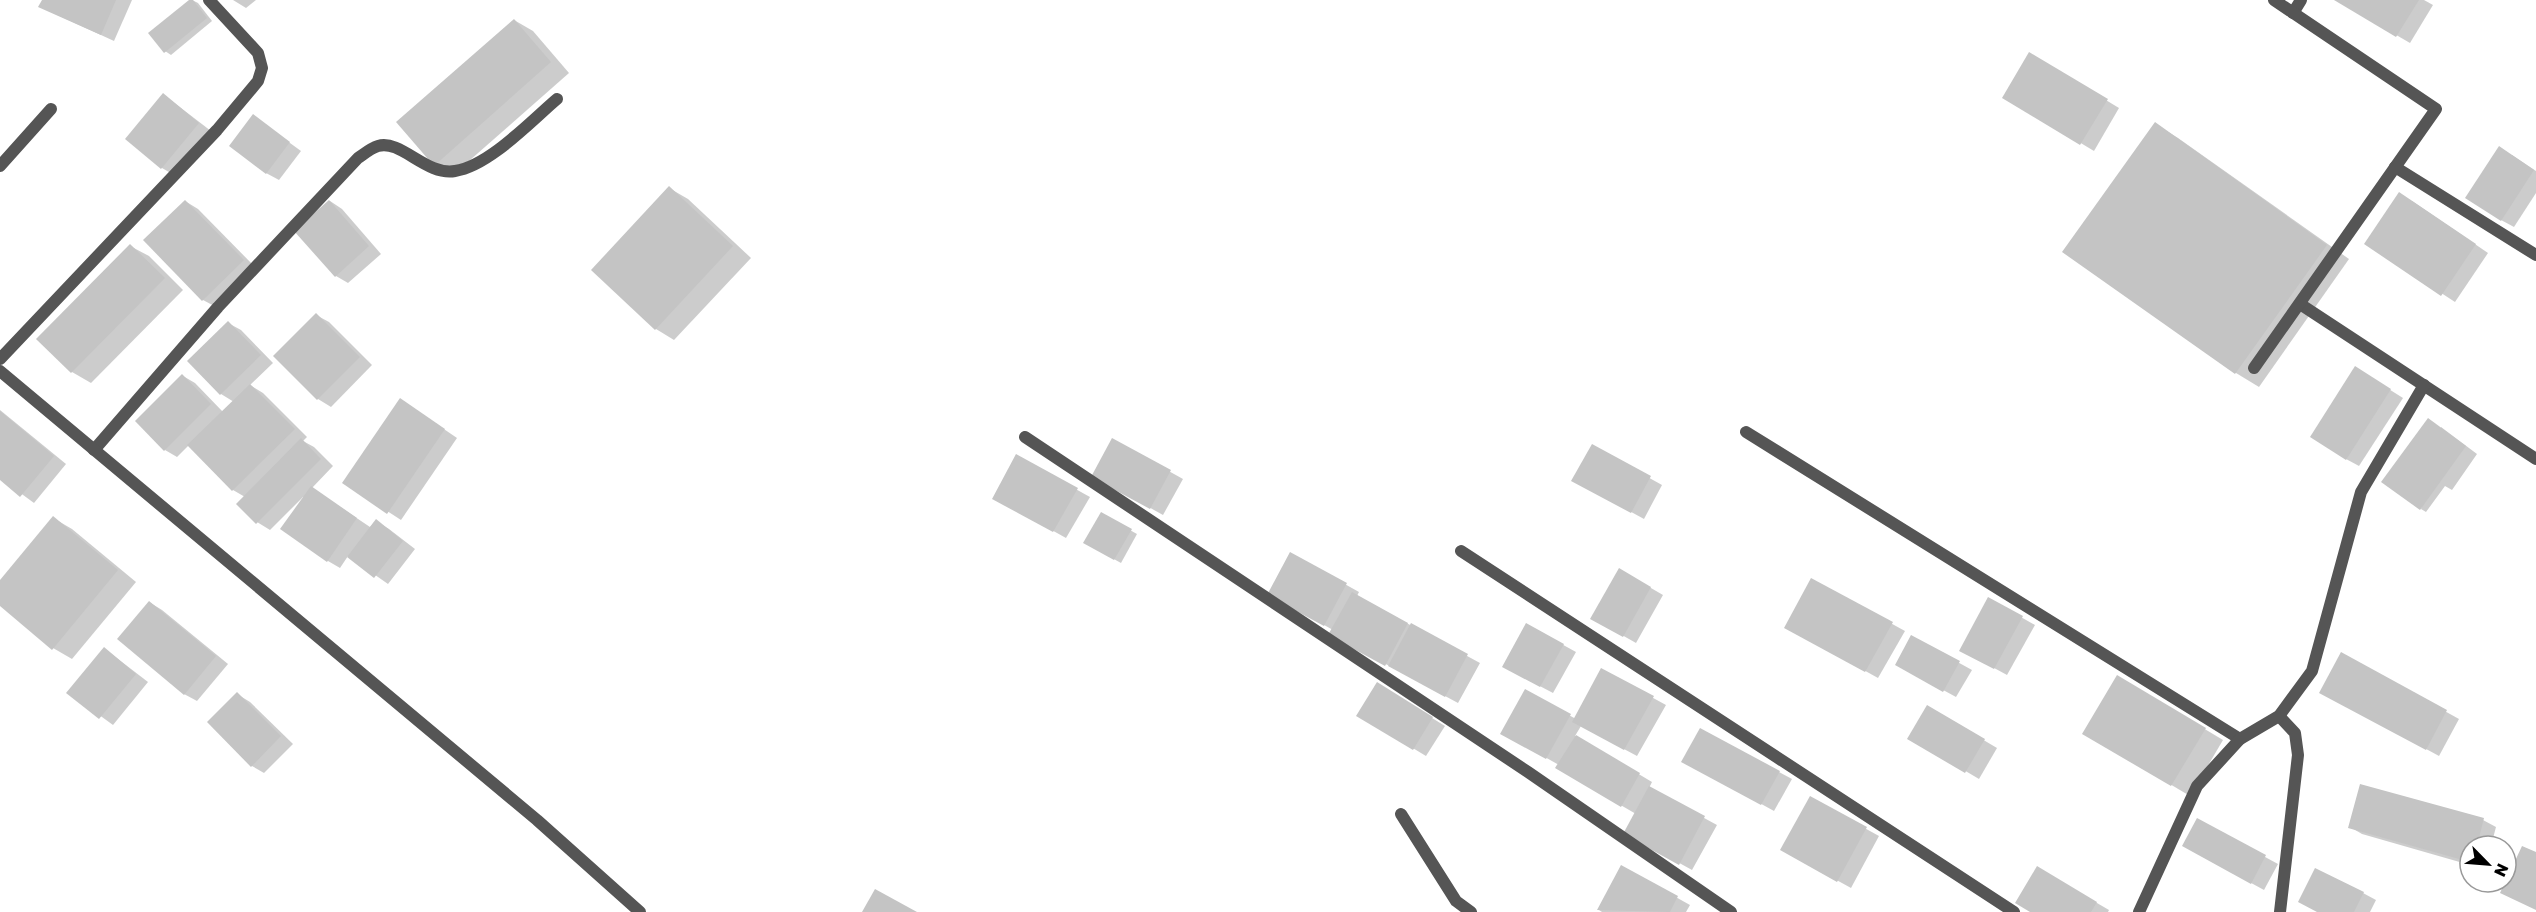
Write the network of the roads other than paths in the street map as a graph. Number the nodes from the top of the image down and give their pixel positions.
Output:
1 (209, 0) edge
2 (2274, 0) edge
3 (2301, 0) edge
4 (2293, 13) junction
5 (557, 99) dead end
6 (51, 109) dead end
7 (0, 166) edge
8 (2395, 167) junction
9 (2536, 255) edge
10 (2300, 304) junction
11 (0, 360) edge
12 (2254, 368) dead end
13 (0, 371) edge
14 (2424, 385) junction
15 (1746, 432) dead end
16 (1025, 437) dead end
17 (94, 450) junction
18 (2536, 459) edge
19 (1461, 551) dead end
20 (2280, 716) junction
21 (2240, 739) junction
22 (1401, 814) dead end
23 (640, 912) edge
24 (1471, 912) edge
25 (1731, 912) edge
26 (2014, 912) edge
27 (2139, 912) edge
28 (2280, 912) edge

1 - 11 street
2 - 4 street
3 - 4 street
4 - 8 street
5 - 17 street
6 - 7 street
8 - 9 street
8 - 10 street
10 - 12 street
10 - 14 street
13 - 17 street
14 - 18 street
14 - 20 street
15 - 21 street
16 - 25 street
17 - 23 street
19 - 26 street
20 - 21 street
20 - 28 street
21 - 27 street
22 - 24 street

